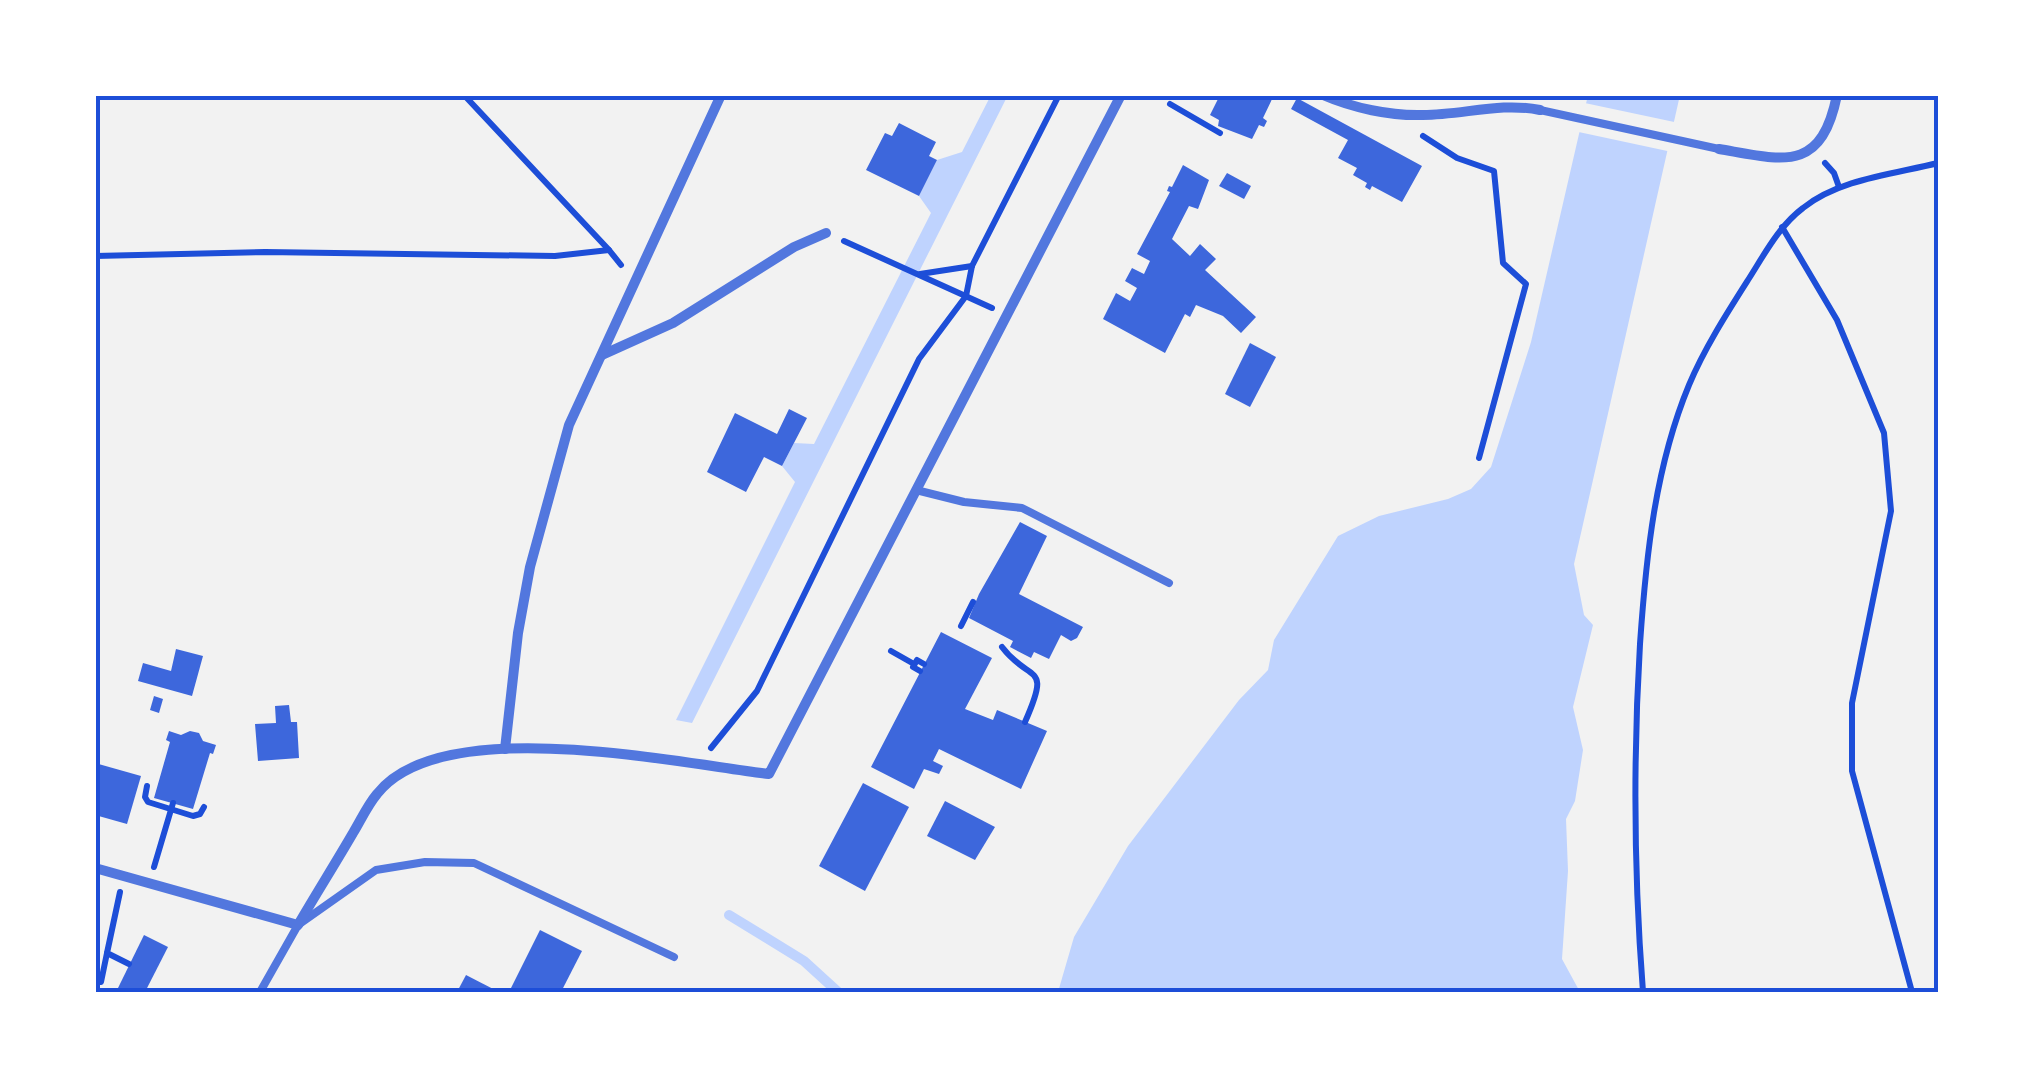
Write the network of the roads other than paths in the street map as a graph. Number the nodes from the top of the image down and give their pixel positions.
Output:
1 (722, 95) edge
2 (1120, 95) edge
3 (1323, 95) edge
4 (1837, 95) edge
5 (1540, 110) joint
6 (1718, 148) joint
7 (826, 233) road end
8 (601, 356) junction
9 (916, 490) junction
10 (1168, 582) dead end
11 (505, 749) junction
12 (95, 868) edge
13 (298, 925) junction
14 (674, 956) dead end
15 (260, 992) edge

1 - 8 street
2 - 9 street
3 - 5 street
4 - 6 street
5 - 6 lane
7 - 8 street
8 - 11 street
9 - 10 lane
9 - 11 street
11 - 13 street
12 - 13 street
13 - 14 lane
13 - 15 lane

